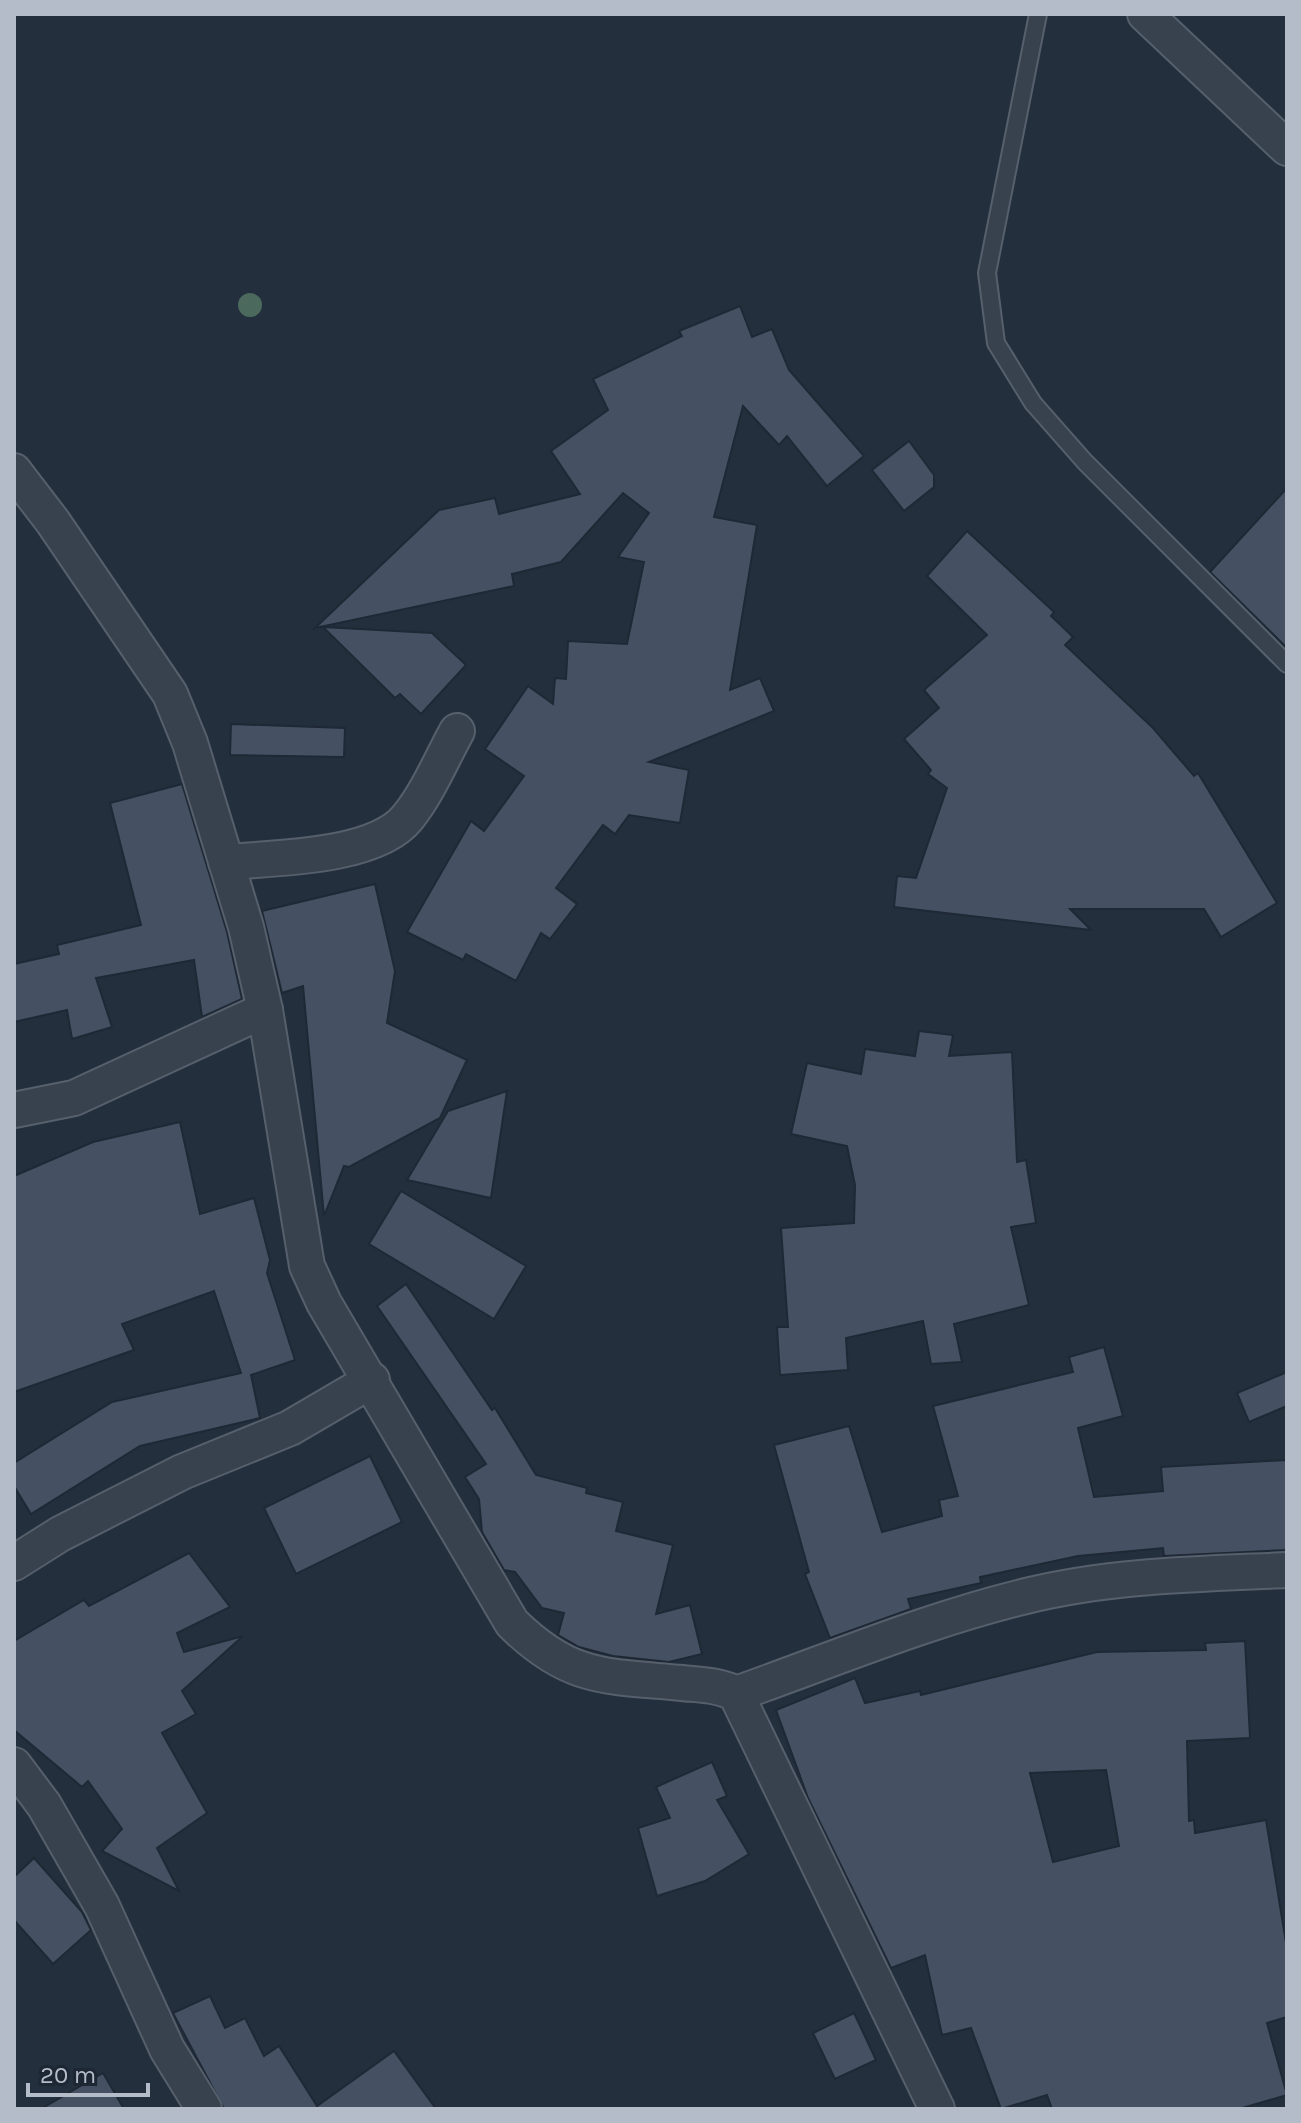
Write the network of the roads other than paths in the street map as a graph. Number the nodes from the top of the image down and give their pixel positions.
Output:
1 (1038, 14) edge
2 (1145, 14) edge
3 (1287, 148) edge
4 (14, 471) edge
5 (1287, 664) edge
6 (457, 731) dead end
7 (226, 862) junction
8 (265, 1010) junction
9 (14, 1110) edge
10 (372, 1380) junction
11 (14, 1563) edge
12 (1287, 1570) edge
13 (736, 1694) junction
14 (14, 1765) edge
15 (204, 2109) edge
16 (937, 2109) edge

1 - 5 lane
2 - 3 street
4 - 7 street
6 - 7 street
7 - 8 street
8 - 9 street
8 - 10 street
10 - 11 street
10 - 13 street
12 - 13 street
13 - 16 street
14 - 15 street

